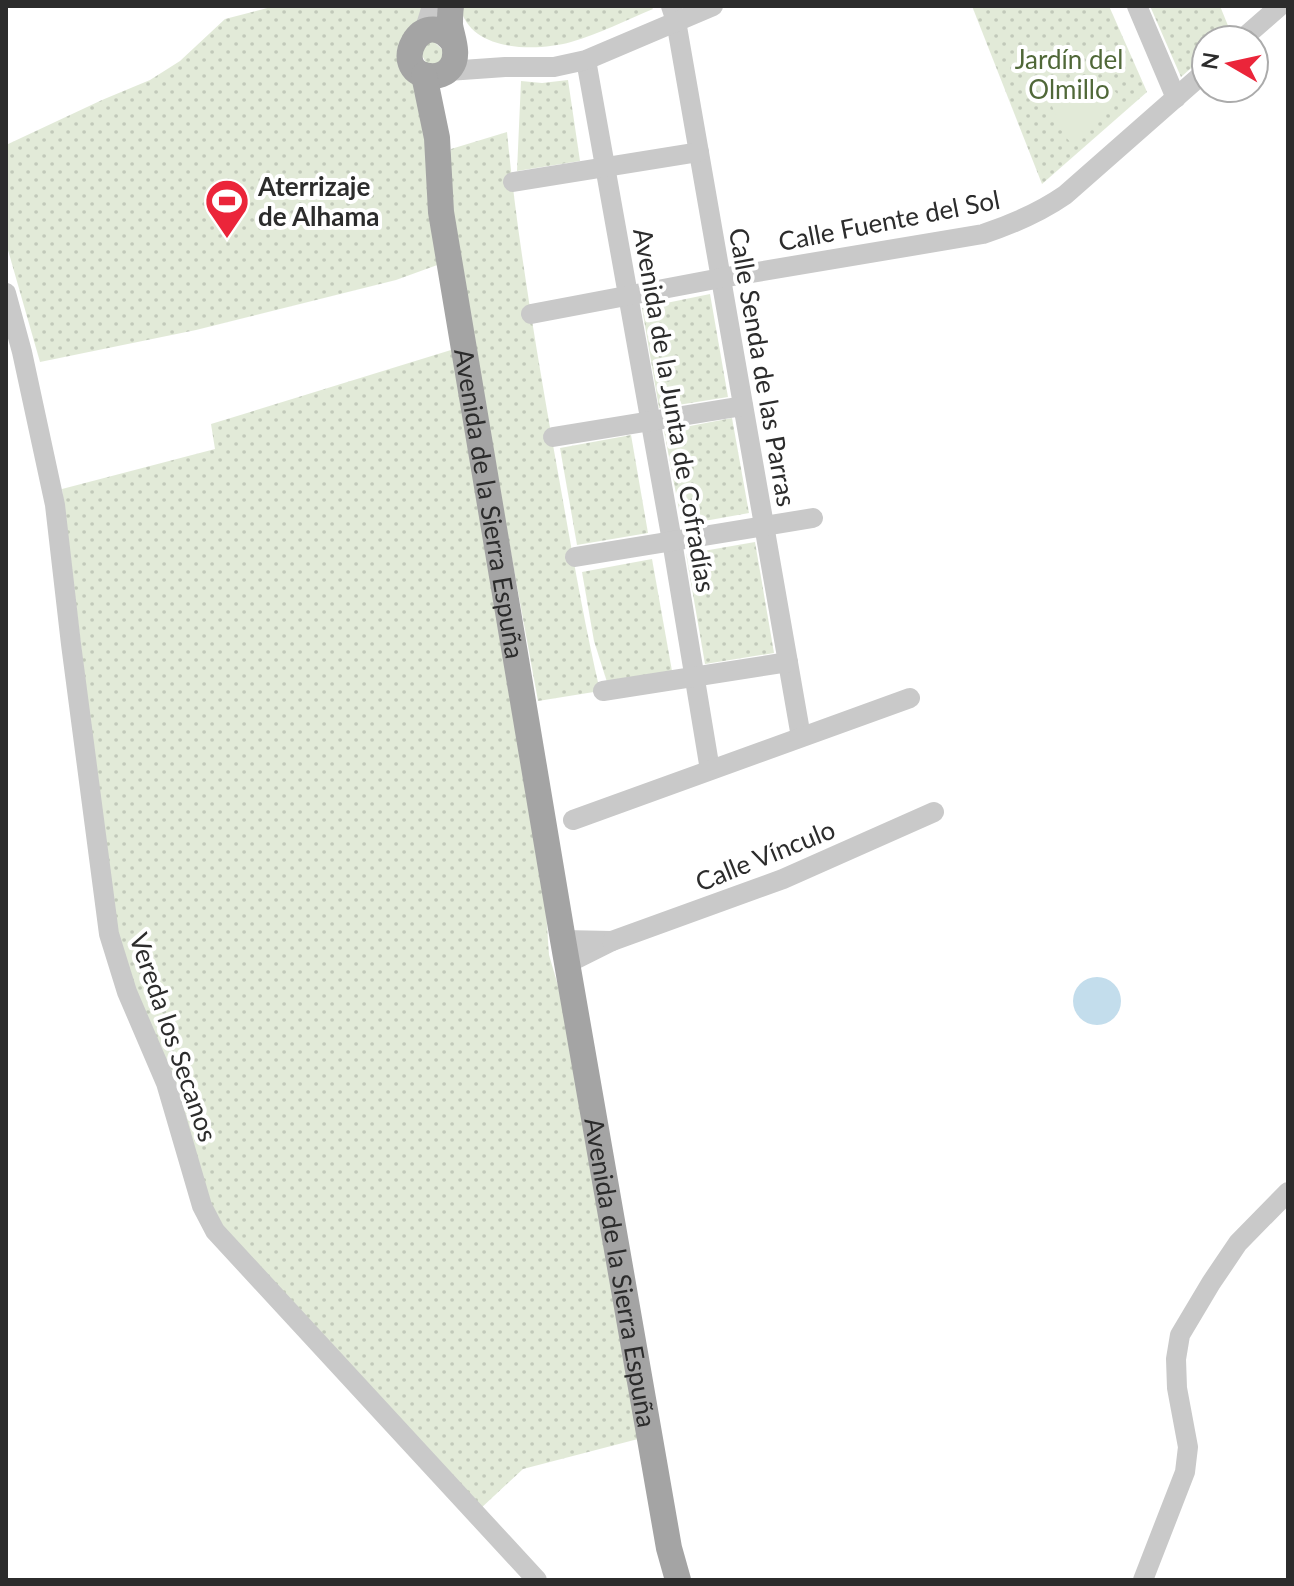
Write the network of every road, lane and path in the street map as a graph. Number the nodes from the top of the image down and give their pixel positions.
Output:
1 (451, 6) edge
2 (713, 6) edge
3 (1137, 6) edge
4 (1280, 6) edge
5 (674, 14) edge
6 (1259, 24) edge
7 (439, 42) edge
8 (586, 60) junction
9 (1190, 85) edge
10 (1176, 98) junction
11 (699, 152) junction
12 (605, 167) junction
13 (513, 182) dead end
14 (721, 278) junction
15 (6, 293) edge
16 (629, 296) junction
17 (531, 314) dead end
18 (743, 406) junction
19 (651, 422) junction
20 (553, 437) dead end
21 (813, 518) dead end
22 (764, 526) junction
23 (672, 541) junction
24 (575, 557) dead end
25 (788, 662) junction
26 (695, 677) junction
27 (603, 691) dead end
28 (910, 698) dead end
29 (801, 737) junction
30 (710, 770) junction
31 (934, 812) dead end
32 (573, 820) dead end
33 (565, 952) junction
34 (1288, 1192) edge
35 (537, 1580) edge
36 (678, 1580) edge
37 (1143, 1580) edge

1 - 7 main road, Avenida de la Sierra Espuña
2 - 5 street
3 - 10 street
4 - 6 street
5 - 8 street
5 - 11 street, Calle Senda de las Parras
7 - 8 street
7 - 33 main road, Avenida de la Sierra Espuña
8 - 12 street, Avenida de la Junta de Cofradías
9 - 10 street, Calle Fuente del Sol
10 - 14 street, Calle Fuente del Sol
11 - 12 street
11 - 14 street, Calle Senda de las Parras
12 - 13 street
12 - 16 street, Avenida de la Junta de Cofradías
14 - 16 street, Calle Fuente del Sol
14 - 18 street, Calle Senda de las Parras
15 - 35 street, Vereda los Secanos
16 - 17 street, Calle Fuente del Sol
16 - 19 street, Avenida de la Junta de Cofradías
18 - 19 street
18 - 22 street, Calle Senda de las Parras
19 - 20 street
19 - 23 street, Avenida de la Junta de Cofradías
21 - 22 street
22 - 23 street
22 - 25 street, Calle Senda de las Parras
23 - 24 street
23 - 26 street, Avenida de la Junta de Cofradías
25 - 26 street
25 - 29 street, Calle Senda de las Parras
26 - 27 street
26 - 30 street, Avenida de la Junta de Cofradías
28 - 29 street
29 - 30 street
30 - 32 street
31 - 33 street, Calle Vínculo
33 - 36 main road, Avenida de la Sierra Espuña
34 - 37 street

